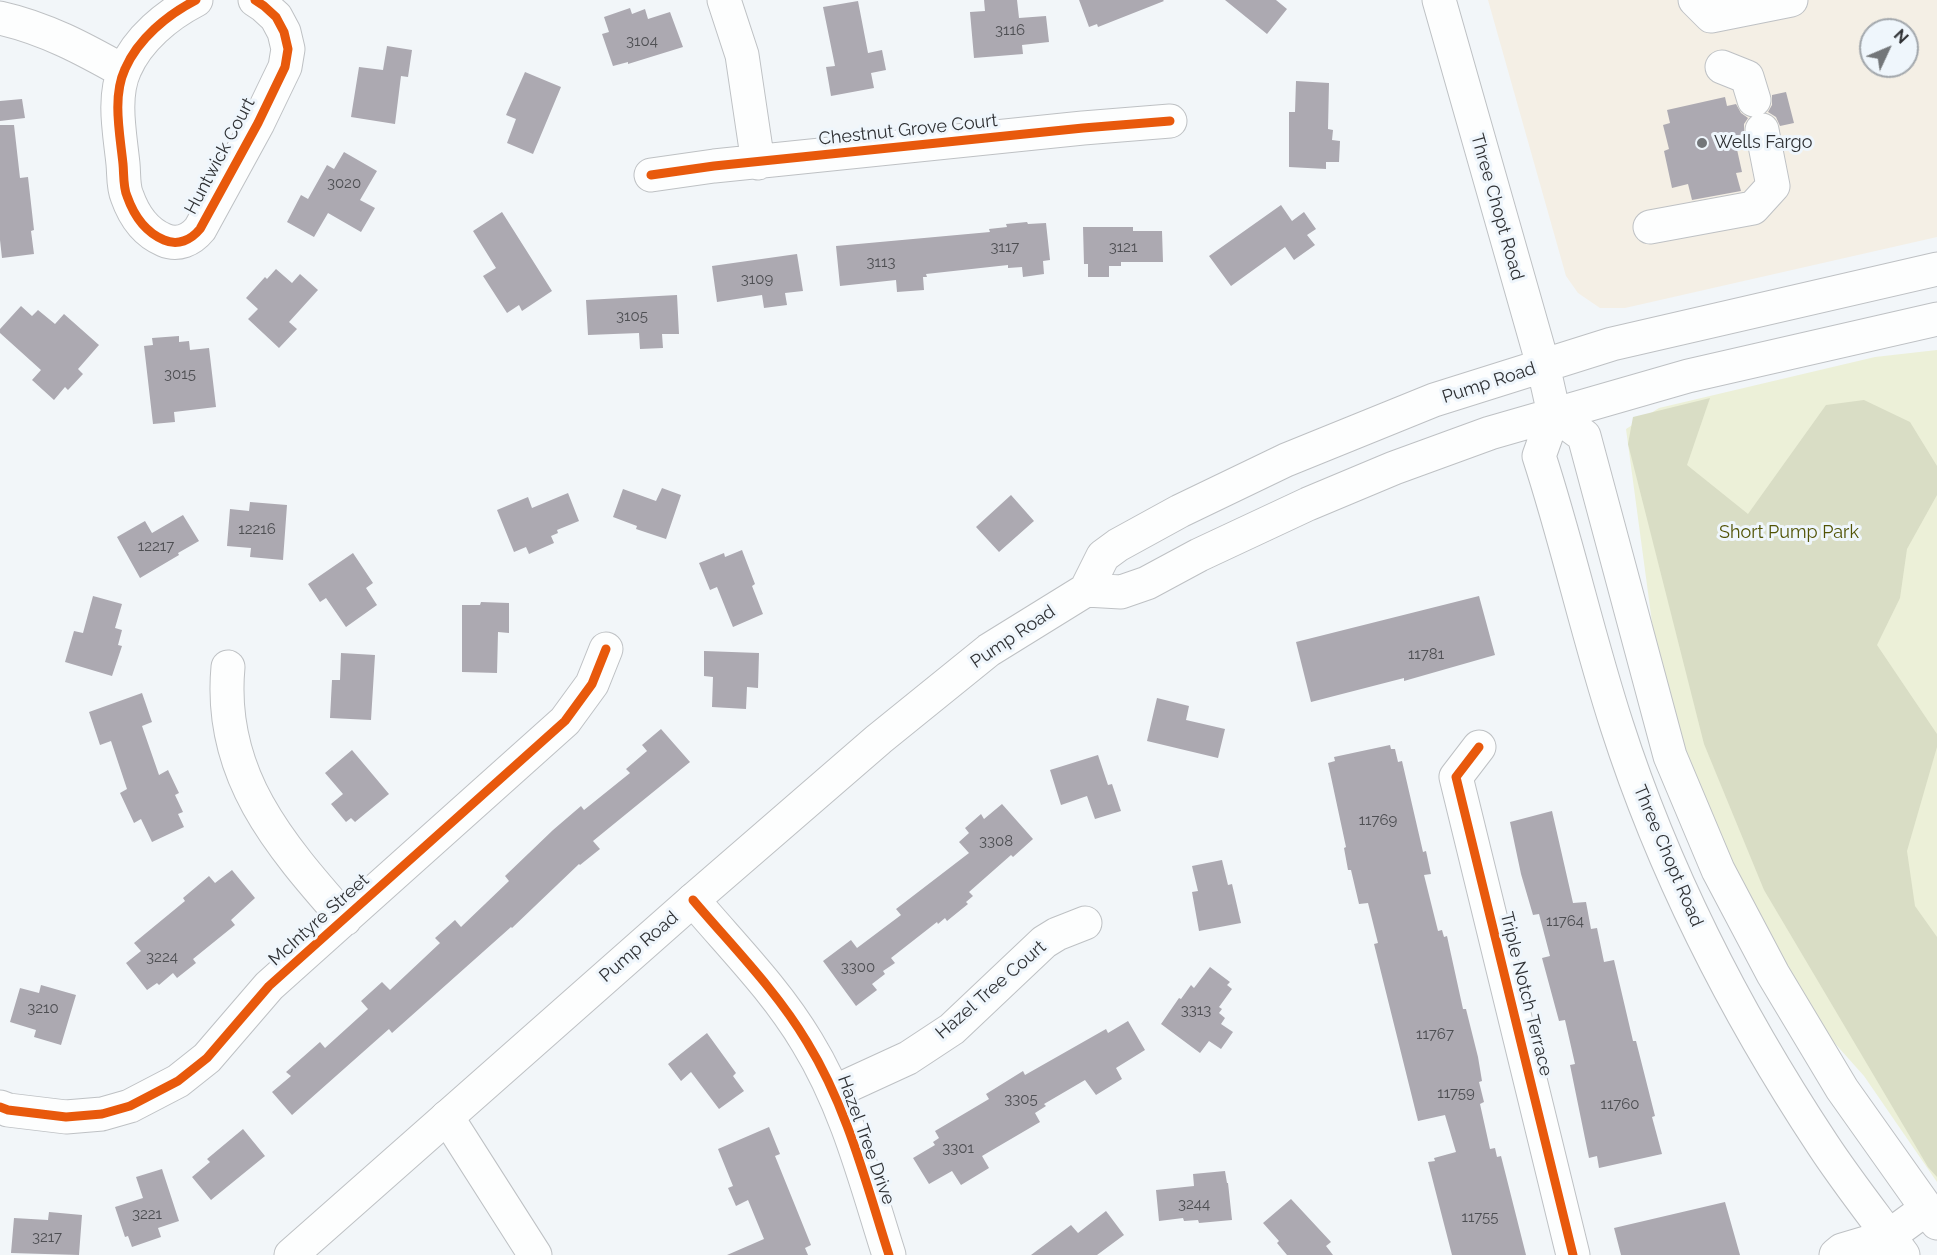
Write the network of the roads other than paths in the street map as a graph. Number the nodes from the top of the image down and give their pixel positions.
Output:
1 (196, 0) edge
2 (255, 0) edge
3 (724, 0) edge
4 (1439, 0) edge
5 (1695, 0) edge
6 (1791, 0) edge
7 (0, 18) edge
8 (1722, 67) dead end
9 (123, 71) junction
10 (1170, 121) dead end
11 (758, 163) junction
12 (651, 176) dead end
13 (1650, 226) dead end
14 (1937, 269) edge
15 (1937, 319) edge
16 (1543, 365) junction
17 (1554, 414) junction
18 (1086, 590) junction
19 (606, 649) dead end
20 (228, 667) dead end
21 (1479, 747) dead end
22 (693, 900) junction
23 (345, 920) junction
24 (1085, 923) dead end
25 (834, 1092) junction
26 (0, 1107) edge
27 (447, 1117) junction
28 (1931, 1216) edge
29 (1890, 1249) edge
30 (291, 1255) edge
31 (535, 1255) edge
32 (889, 1255) edge
33 (1573, 1255) edge
34 (1836, 1255) edge

1 - 9 main road, Huntwick Court
2 - 9 main road, Huntwick Court
3 - 11 main road
4 - 16 main road, Three Chopt Road
5 - 6 main road
7 - 9 main road
8 - 13 main road
10 - 11 main road, Chestnut Grove Court
11 - 12 main road, Chestnut Grove Court
14 - 16 main road, Pump Road
15 - 17 main road
16 - 17 main road, Three Chopt Road
16 - 18 main road, Pump Road
17 - 18 main road
17 - 28 main road
17 - 29 main road, Three Chopt Road
18 - 22 main road, Pump Road
19 - 23 main road, McIntyre Street
20 - 23 main road
21 - 33 main road, Triple Notch Terrace
22 - 25 main road, Hazel Tree Drive
22 - 27 main road, Pump Road
23 - 26 main road, McIntyre Street
24 - 25 main road, Hazel Tree Court
25 - 32 main road, Hazel Tree Drive
27 - 30 main road, Pump Road
27 - 31 main road
28 - 29 main road
29 - 34 main road

